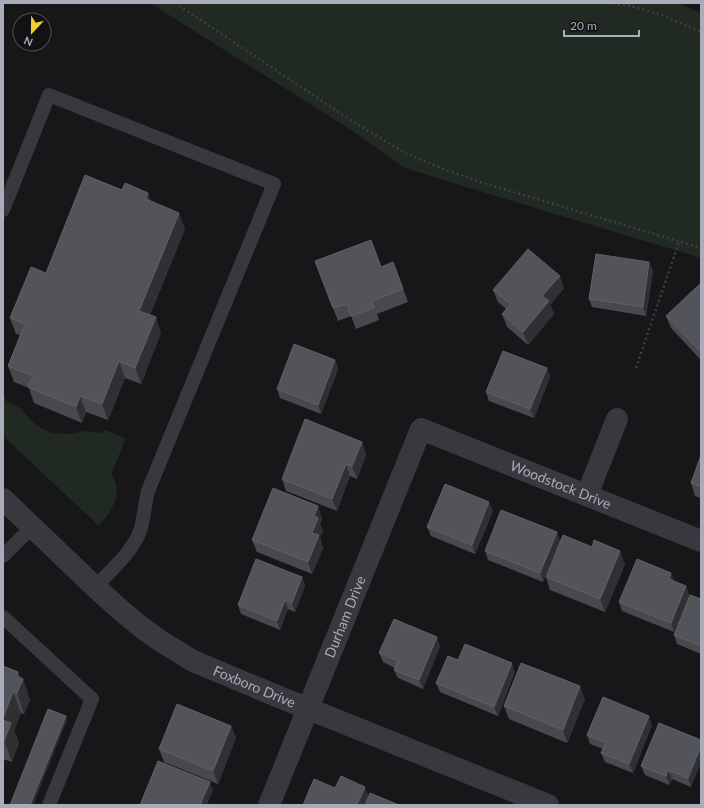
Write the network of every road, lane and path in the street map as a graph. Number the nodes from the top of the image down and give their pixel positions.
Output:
1 (175, 3) edge
2 (608, 3) edge
3 (701, 32) edge
4 (3, 210) edge
5 (679, 242) junction
6 (701, 248) edge
7 (636, 368) dead end
8 (617, 419) dead end
9 (421, 428) joint
10 (587, 495) junction
11 (3, 499) edge
12 (32, 527) junction
13 (701, 541) edge
14 (3, 556) edge
15 (95, 587) junction
16 (3, 617) edge
17 (308, 709) junction
18 (48, 805) edge
19 (269, 805) edge
20 (548, 805) edge

1 - 5 path
2 - 3 path
4 - 15 lane
5 - 6 path
5 - 7 path
8 - 10 street
9 - 10 street, Woodstock Drive
9 - 17 street, Durham Drive
10 - 13 street, Woodstock Drive
11 - 12 street, Foxboro Drive
12 - 14 lane
12 - 15 street, Foxboro Drive
15 - 17 street, Foxboro Drive
16 - 18 lane
17 - 19 street, Durham Drive
17 - 20 street, Foxboro Drive

